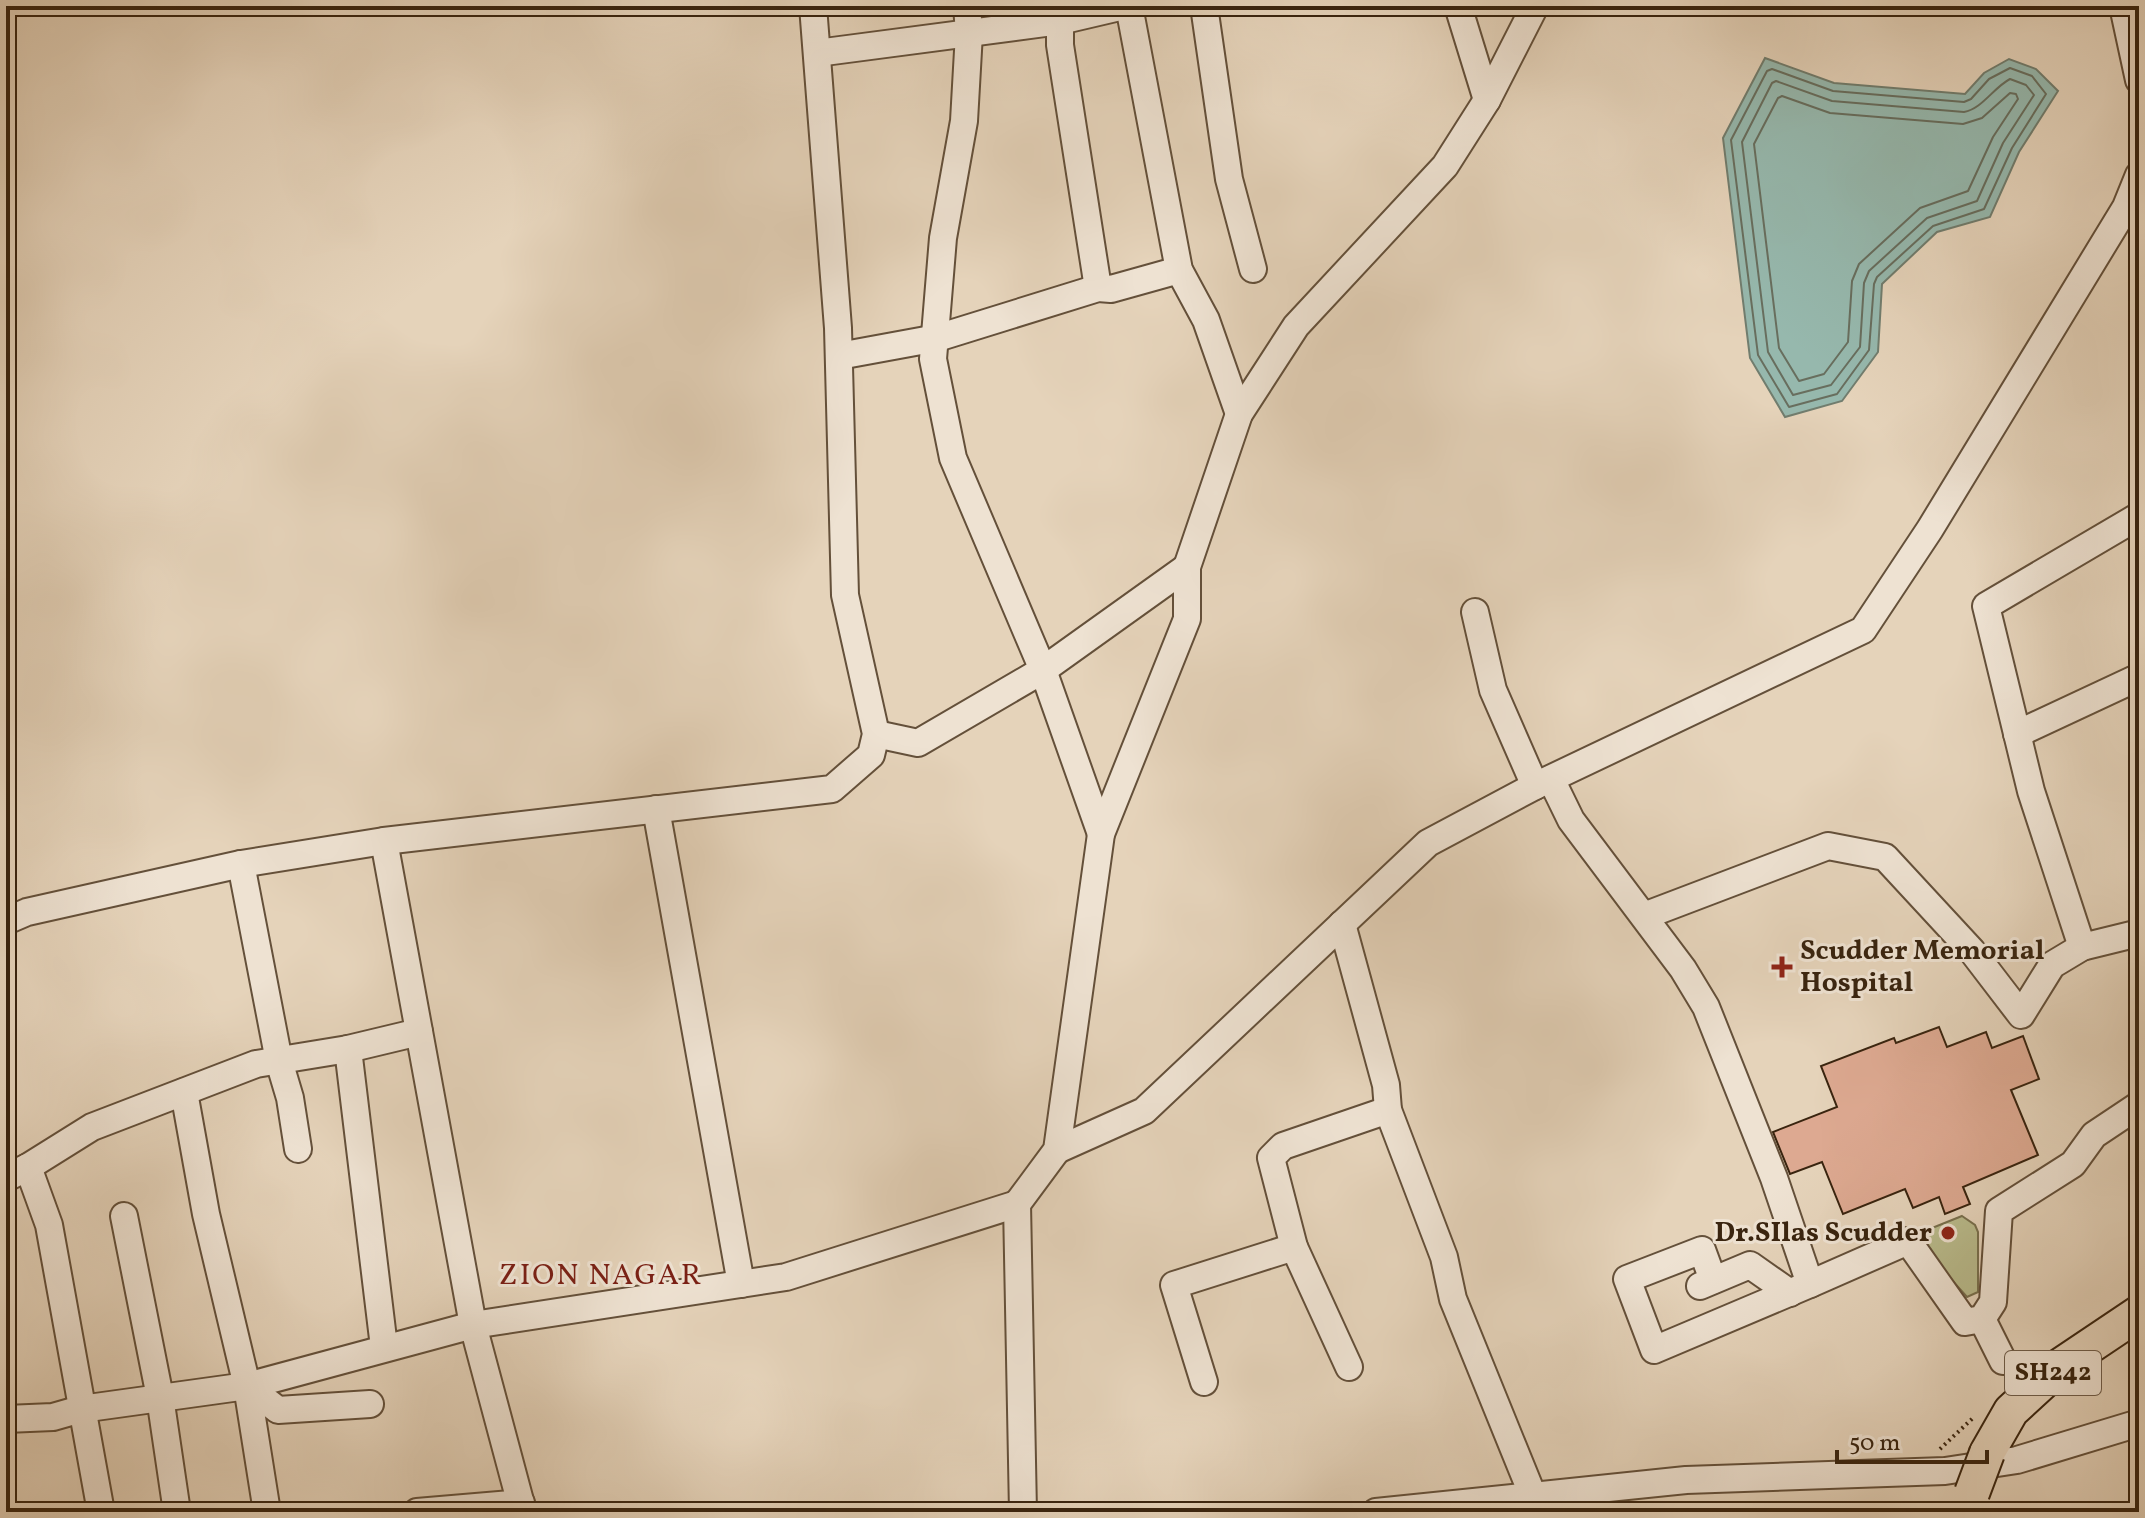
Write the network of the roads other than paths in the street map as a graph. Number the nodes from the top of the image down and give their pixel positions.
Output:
1 (813, 6) edge
2 (967, 6) edge
3 (1127, 6) edge
4 (1204, 6) edge
5 (1458, 6) edge
6 (1535, 6) edge
7 (2123, 6) edge
8 (1060, 13) edge
9 (969, 33) junction
10 (817, 53) junction
11 (2139, 80) edge
12 (1487, 100) junction
13 (2139, 175) edge
14 (1253, 269) dead end
15 (1179, 270) junction
16 (1098, 288) junction
17 (937, 338) junction
18 (839, 356) junction
19 (1239, 414) junction
20 (2139, 516) edge
21 (1187, 567) junction
22 (1475, 612) dead end
23 (1043, 670) junction
24 (2139, 677) edge
25 (876, 734) junction
26 (2017, 734) junction
27 (1543, 782) junction
28 (656, 809) junction
29 (1101, 834) junction
30 (384, 841) junction
31 (241, 864) junction
32 (1644, 916) junction
33 (6, 921) edge
34 (1342, 924) junction
35 (2139, 933) edge
36 (2082, 947) junction
37 (419, 1032) junction
38 (348, 1049) junction
39 (279, 1061) junction
40 (184, 1092) junction
41 (2139, 1105) edge
42 (1388, 1110) junction
43 (298, 1149) dead end
44 (1057, 1150) junction
45 (17, 1172) edge
46 (1017, 1204) junction
47 (124, 1216) dead end
48 (1294, 1247) junction
49 (741, 1284) junction
50 (1800, 1289) junction
51 (2139, 1313) edge
52 (1982, 1319) junction
53 (473, 1325) junction
54 (384, 1347) junction
55 (2003, 1361) dead end
56 (1349, 1367) dead end
57 (1204, 1382) dead end
58 (247, 1386) junction
59 (160, 1397) junction
60 (370, 1404) dead end
61 (81, 1409) junction
62 (6, 1419) edge
63 (2139, 1423) edge
64 (1533, 1496) junction
65 (522, 1508) edge
66 (101, 1512) edge
67 (177, 1512) edge
68 (267, 1512) edge
69 (417, 1512) edge
70 (1023, 1512) edge
71 (1376, 1512) edge
72 (1967, 1512) edge

1 - 10 street
2 - 9 street
3 - 8 street
3 - 15 street
4 - 14 street
5 - 12 street
6 - 12 street
7 - 11 street
8 - 9 street
8 - 16 street
9 - 10 street
9 - 17 street
10 - 18 street
12 - 19 street
13 - 27 street
15 - 16 street
15 - 19 street
16 - 17 street
17 - 18 street
17 - 23 street
18 - 25 street
19 - 21 street
20 - 26 street
21 - 23 street
21 - 29 street
22 - 27 street
23 - 25 street
23 - 29 street
24 - 26 street
25 - 28 street
26 - 36 street
27 - 32 street
27 - 34 street
28 - 30 street
28 - 49 street
29 - 44 street
30 - 31 street
30 - 37 street
31 - 33 street
31 - 39 street
32 - 36 street
32 - 50 street
34 - 42 street
34 - 44 street
35 - 36 street
37 - 38 street
37 - 53 street
38 - 39 street
38 - 54 street
39 - 40 street
39 - 43 street
40 - 45 street
40 - 58 street
41 - 52 street
42 - 48 street
42 - 64 street
44 - 46 street
45 - 61 street
46 - 49 street
46 - 70 street
47 - 59 street
48 - 56 street
48 - 57 street
49 - 53 street
50 - 50 street
50 - 52 street
51 - 72 main road, SH242, bridge
52 - 55 street
53 - 54 street
53 - 65 street
54 - 58 street
58 - 59 street
58 - 60 street
58 - 68 street
59 - 61 street
59 - 67 street
61 - 62 street
61 - 66 street
63 - 64 street
64 - 71 street
65 - 69 street

